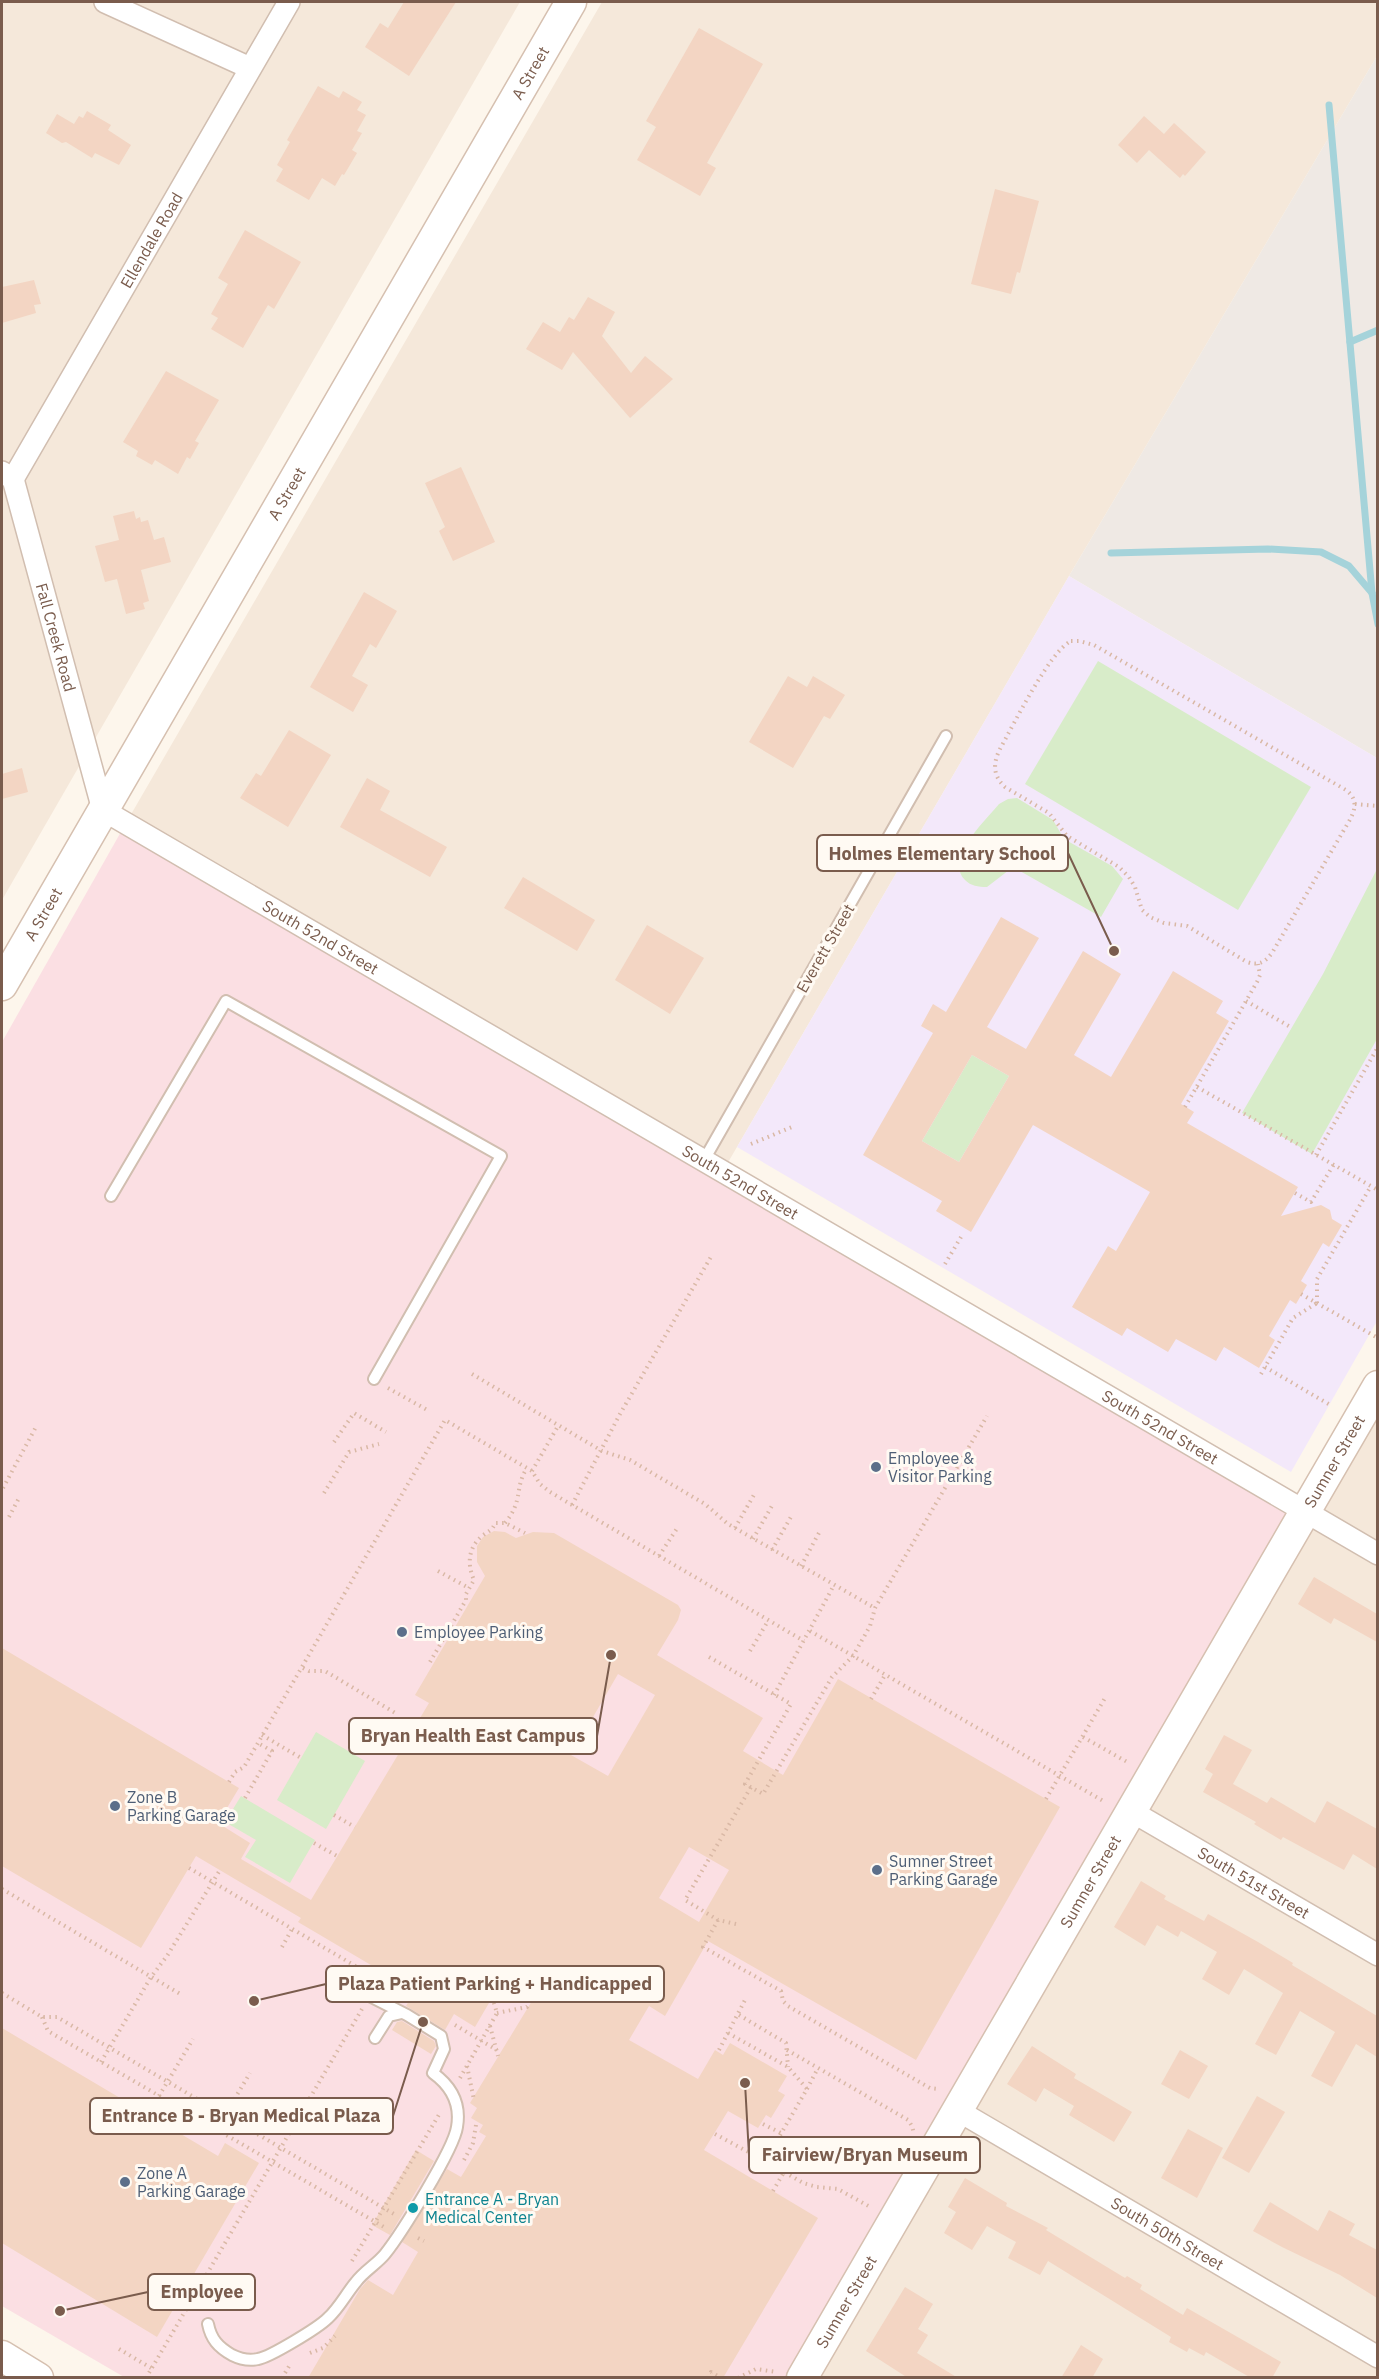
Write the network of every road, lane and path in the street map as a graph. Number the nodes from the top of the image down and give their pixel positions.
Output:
1 (105, 2) edge
2 (289, 2) edge
3 (572, 2) edge
4 (250, 68) junction
5 (7, 476) edge
6 (946, 736) dead end
7 (1355, 804) junction
8 (1377, 806) edge
9 (103, 810) junction
10 (1258, 964) junction
11 (2, 985) edge
12 (1246, 1001) junction
13 (1292, 1028) dead end
14 (1377, 1047) edge
15 (1197, 1087) junction
16 (1185, 1107) dead end
17 (792, 1127) dead end
18 (751, 1144) dead end
19 (1316, 1155) junction
20 (704, 1160) junction
21 (1334, 1164) junction
22 (1371, 1186) junction
23 (1377, 1190) edge
24 (1295, 1193) dead end
25 (111, 1196) dead end
26 (961, 1237) dead end
27 (712, 1255) dead end
28 (945, 1264) dead end
29 (1302, 1294) dead end
30 (1317, 1303) junction
31 (1377, 1338) edge
32 (1265, 1367) junction
33 (472, 1374) dead end
34 (1261, 1374) dead end
35 (374, 1379) dead end
36 (1377, 1386) edge
37 (387, 1387) dead end
38 (1332, 1406) dead end
39 (429, 1411) dead end
40 (987, 1416) dead end
41 (38, 1425) dead end
42 (558, 1426) junction
43 (386, 1432) dead end
44 (333, 1442) dead end
45 (379, 1444) dead end
46 (602, 1451) junction
47 (527, 1468) junction
48 (532, 1471) junction
49 (3, 1488) dead end
50 (324, 1493) dead end
51 (755, 1493) dead end
52 (19, 1498) dead end
53 (773, 1504) dead end
54 (572, 1505) junction
55 (1305, 1511) junction
56 (792, 1515) dead end
57 (9, 1517) dead end
58 (505, 1523) junction
59 (678, 1527) dead end
60 (735, 1528) junction
61 (820, 1531) dead end
62 (525, 1533) dead end
63 (753, 1539) junction
64 (772, 1550) junction
65 (1377, 1554) edge
66 (659, 1556) junction
67 (801, 1566) junction
68 (438, 1571) dead end
69 (834, 1585) junction
70 (469, 1588) junction
71 (875, 1608) junction
72 (768, 1621) junction
73 (810, 1631) junction
74 (804, 1641) junction
75 (750, 1651) dead end
76 (853, 1656) junction
77 (709, 1657) dead end
78 (430, 1662) dead end
79 (303, 1668) junction
80 (885, 1675) junction
81 (774, 1695) junction
82 (1105, 1698) dead end
83 (872, 1699) dead end
84 (397, 1714) dead end
85 (262, 1735) junction
86 (1083, 1737) junction
87 (258, 1743) junction
88 (301, 1758) dead end
89 (1060, 1776) junction
90 (1151, 1776) junction
91 (229, 1782) dead end
92 (751, 1787) junction
93 (244, 1798) dead end
94 (1046, 1799) dead end
95 (1118, 1807) junction
96 (334, 1815) dead end
97 (355, 1827) dead end
98 (314, 1843) dead end
99 (337, 1856) dead end
100 (189, 1868) dead end
101 (220, 1870) dead end
102 (213, 1882) junction
103 (2, 1889) edge
104 (718, 1920) junction
105 (736, 1924) dead end
106 (292, 1929) junction
107 (282, 1947) dead end
108 (1377, 1956) edge
109 (151, 1977) junction
110 (336, 1979) dead end
111 (503, 1979) dead end
112 (2, 1993) edge
113 (182, 1995) dead end
114 (370, 1995) junction
115 (492, 1997) dead end
116 (745, 2000) dead end
117 (402, 2013) junction
118 (497, 2013) junction
119 (739, 2015) junction
120 (42, 2017) junction
121 (490, 2025) junction
122 (728, 2033) junction
123 (375, 2038) dead end
124 (192, 2039) dead end
125 (481, 2041) junction
126 (110, 2048) junction
127 (496, 2050) junction
128 (719, 2050) dead end
129 (787, 2050) junction
130 (498, 2056) dead end
131 (101, 2062) junction
132 (788, 2067) junction
133 (818, 2068) junction
134 (250, 2073) dead end
135 (167, 2081) junction
136 (807, 2089) junction
137 (453, 2091) junction
138 (159, 2096) junction
139 (951, 2099) junction
140 (225, 2115) junction
141 (764, 2124) dead end
142 (216, 2130) junction
143 (781, 2133) junction
144 (715, 2134) dead end
145 (915, 2140) dead end
146 (281, 2147) junction
147 (765, 2161) junction
148 (273, 2162) junction
149 (784, 2172) junction
150 (773, 2191) dead end
151 (384, 2207) junction
152 (875, 2209) dead end
153 (375, 2222) junction
154 (418, 2238) dead end
155 (424, 2241) dead end
156 (351, 2263) dead end
157 (208, 2324) dead end
158 (309, 2332) junction
159 (119, 2349) dead end
160 (2, 2356) edge
161 (1377, 2357) edge
162 (151, 2368) junction
163 (792, 2375) edge
164 (38, 2378) edge
165 (146, 2378) edge
166 (282, 2378) edge
167 (708, 2378) edge
168 (721, 2378) edge
169 (738, 2378) edge

1 - 4 street
2 - 4 street, Ellendale Road
3 - 9 main road, A Street
4 - 5 street, Ellendale Road
5 - 9 street, Fall Creek Road
6 - 20 lane, Everett Street
7 - 8 path
7 - 10 path
7 - 10 path
9 - 11 main road, A Street
9 - 20 street, South 52nd Street
10 - 12 path
12 - 13 path
12 - 15 path
14 - 19 path
15 - 16 path
15 - 19 path
17 - 18 path
19 - 21 path
20 - 55 street, South 52nd Street
21 - 22 path
21 - 24 path
22 - 23 path
22 - 30 path
25 - 35 lane
26 - 28 path
27 - 46 path
29 - 30 path
30 - 31 path
30 - 32 path
32 - 34 path
32 - 38 path
33 - 42 path
36 - 55 main road, Sumner Street
37 - 39 path
40 - 71 path
41 - 49 path
42 - 46 path
42 - 48 path
43 - 44 path
45 - 50 path
46 - 54 path
46 - 60 path
47 - 48 path
47 - 58 path
47 - 79 path
48 - 54 path
51 - 60 path
52 - 57 path
53 - 63 path
54 - 66 path
55 - 65 street, South 52nd Street
55 - 90 main road, Sumner Street
56 - 64 path
58 - 62 path
58 - 70 path
59 - 66 path
60 - 63 path
61 - 67 path
63 - 64 path
64 - 67 path
66 - 72 path
67 - 69 path
68 - 70 path
69 - 71 path
69 - 73 path
70 - 78 path
71 - 76 path
72 - 74 path
72 - 75 path
73 - 74 path
73 - 76 path
74 - 81 path
76 - 80 path
76 - 92 path
77 - 81 path
79 - 84 path
79 - 85 path
80 - 83 path
80 - 89 path
81 - 92 path
82 - 86 path
85 - 87 path
85 - 88 path
86 - 89 path
86 - 90 path
87 - 91 path
87 - 93 path
89 - 94 path
89 - 95 path
90 - 95 main road, Sumner Street
92 - 104 path
95 - 108 street, South 51st Street
95 - 139 main road, Sumner Street
96 - 97 path
98 - 99 path
100 - 102 path
101 - 102 path
102 - 106 path
102 - 109 path
103 - 109 path
104 - 105 path
104 - 139 path
106 - 107 path
106 - 114 path
109 - 113 path
109 - 126 path
110 - 114 lane
111 - 118 path
112 - 120 path
114 - 117 lane
114 - 146 path
115 - 118 path
116 - 119 path
117 - 123 lane
117 - 137 lane
118 - 121 path
119 - 122 path
119 - 129 path
120 - 126 path
120 - 131 path
121 - 125 path
121 - 127 path
122 - 128 path
122 - 132 path
124 - 135 path
125 - 127 path
125 - 137 path
126 - 131 path
126 - 135 path
127 - 130 path
129 - 132 path
129 - 133 path
131 - 138 path
132 - 136 path
133 - 136 path
133 - 145 path
134 - 140 path
135 - 138 path
135 - 140 path
136 - 143 path
137 - 151 path
137 - 158 lane
138 - 142 path
139 - 161 street, South 50th Street
139 - 163 main road, Sumner Street
140 - 142 path
140 - 146 path
141 - 143 path
142 - 148 path
143 - 147 path
144 - 147 path
146 - 148 path
146 - 151 path
147 - 149 path
148 - 153 path
148 - 162 path
149 - 150 path
149 - 152 path
151 - 153 path
153 - 156 path
154 - 155 path
157 - 158 lane
158 - 166 path
159 - 162 path
160 - 164 main road
162 - 165 path
163 - 169 path
167 - 168 path

